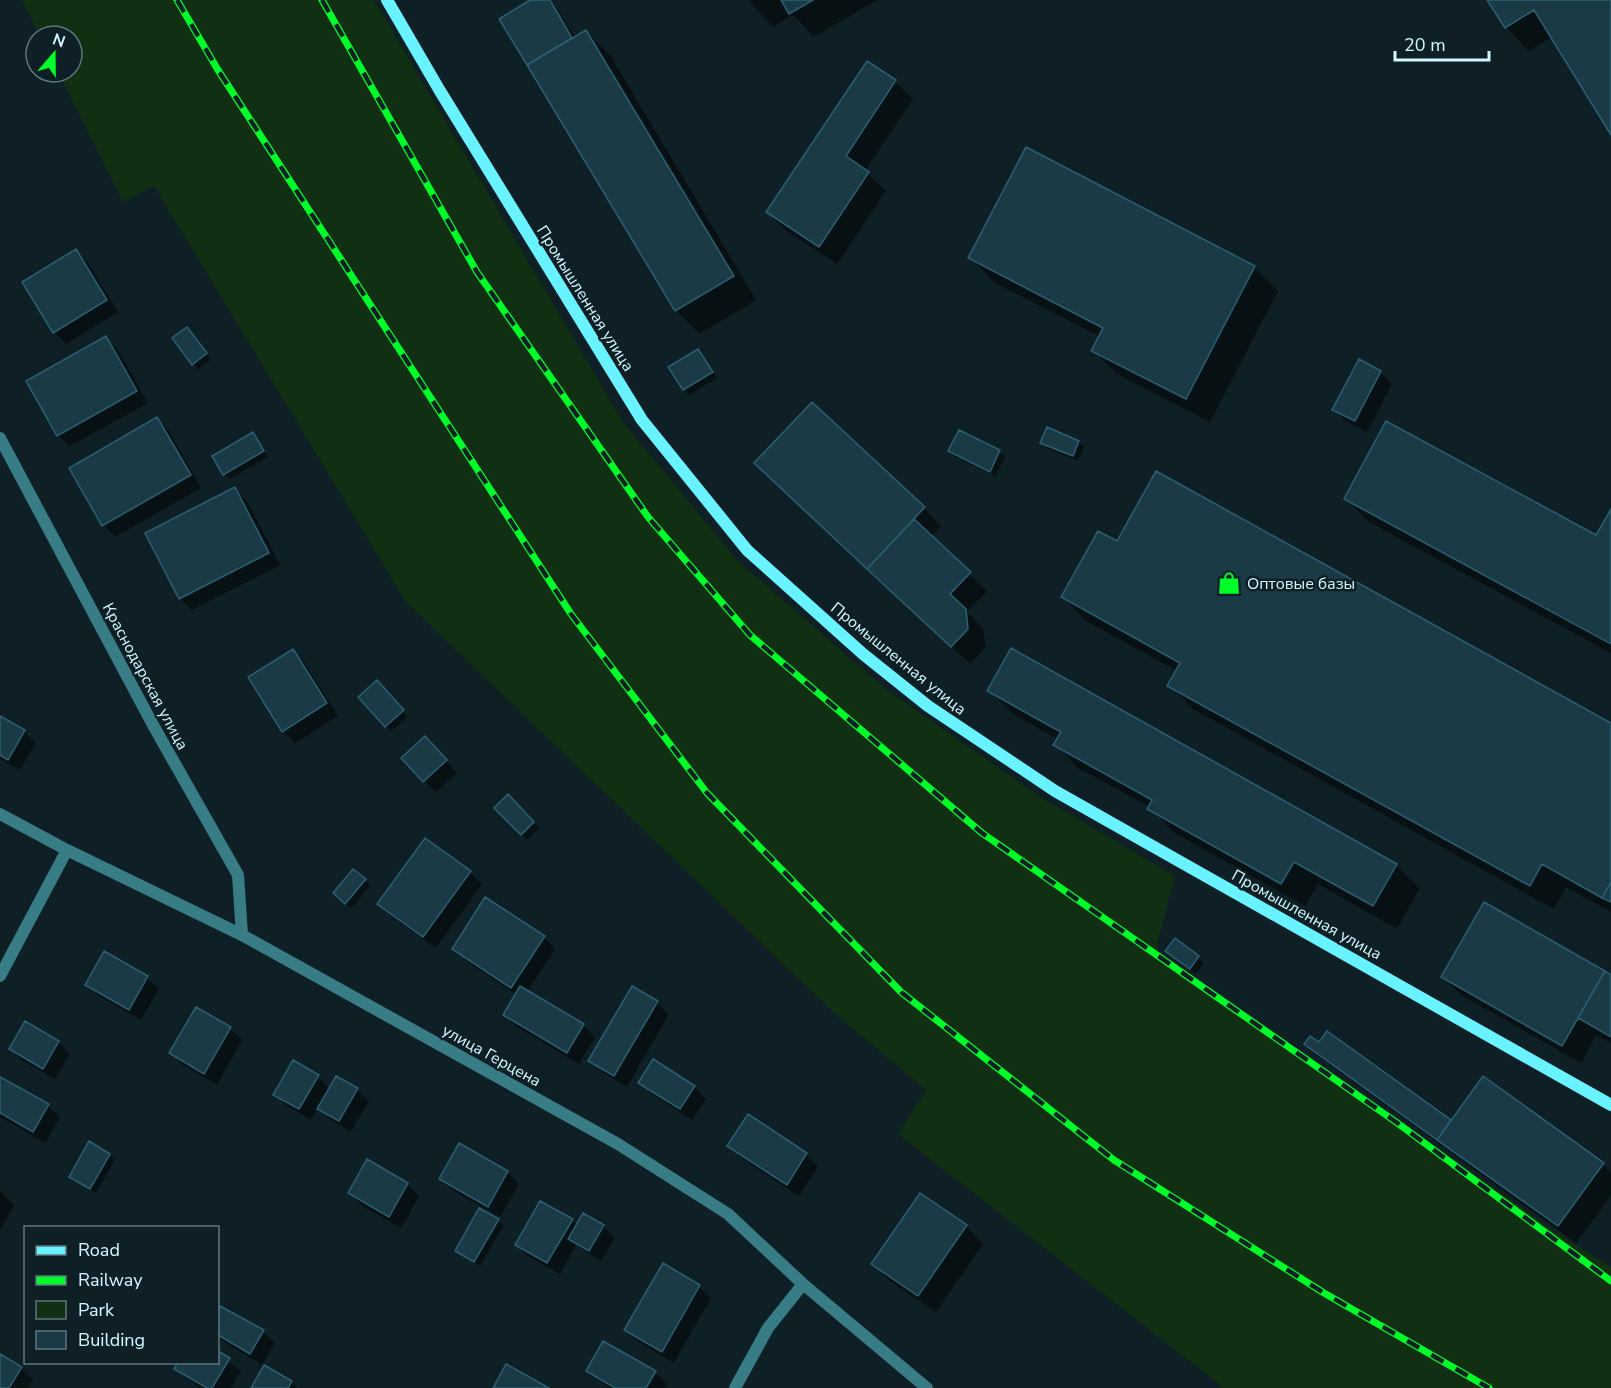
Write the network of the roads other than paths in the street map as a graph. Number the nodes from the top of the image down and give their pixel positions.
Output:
1 (387, 0) edge
2 (0, 438) edge
3 (0, 814) edge
4 (67, 850) junction
5 (242, 935) junction
6 (0, 976) edge
7 (1611, 1105) edge
8 (803, 1284) junction
9 (735, 1388) edge
10 (927, 1388) edge

1 - 7 street, Промышленная улица
2 - 5 street, Краснодарская улица
3 - 4 street, улица Герцена
4 - 5 street, улица Герцена
4 - 6 street
5 - 8 street, улица Герцена
8 - 9 street
8 - 10 street, улица Герцена

